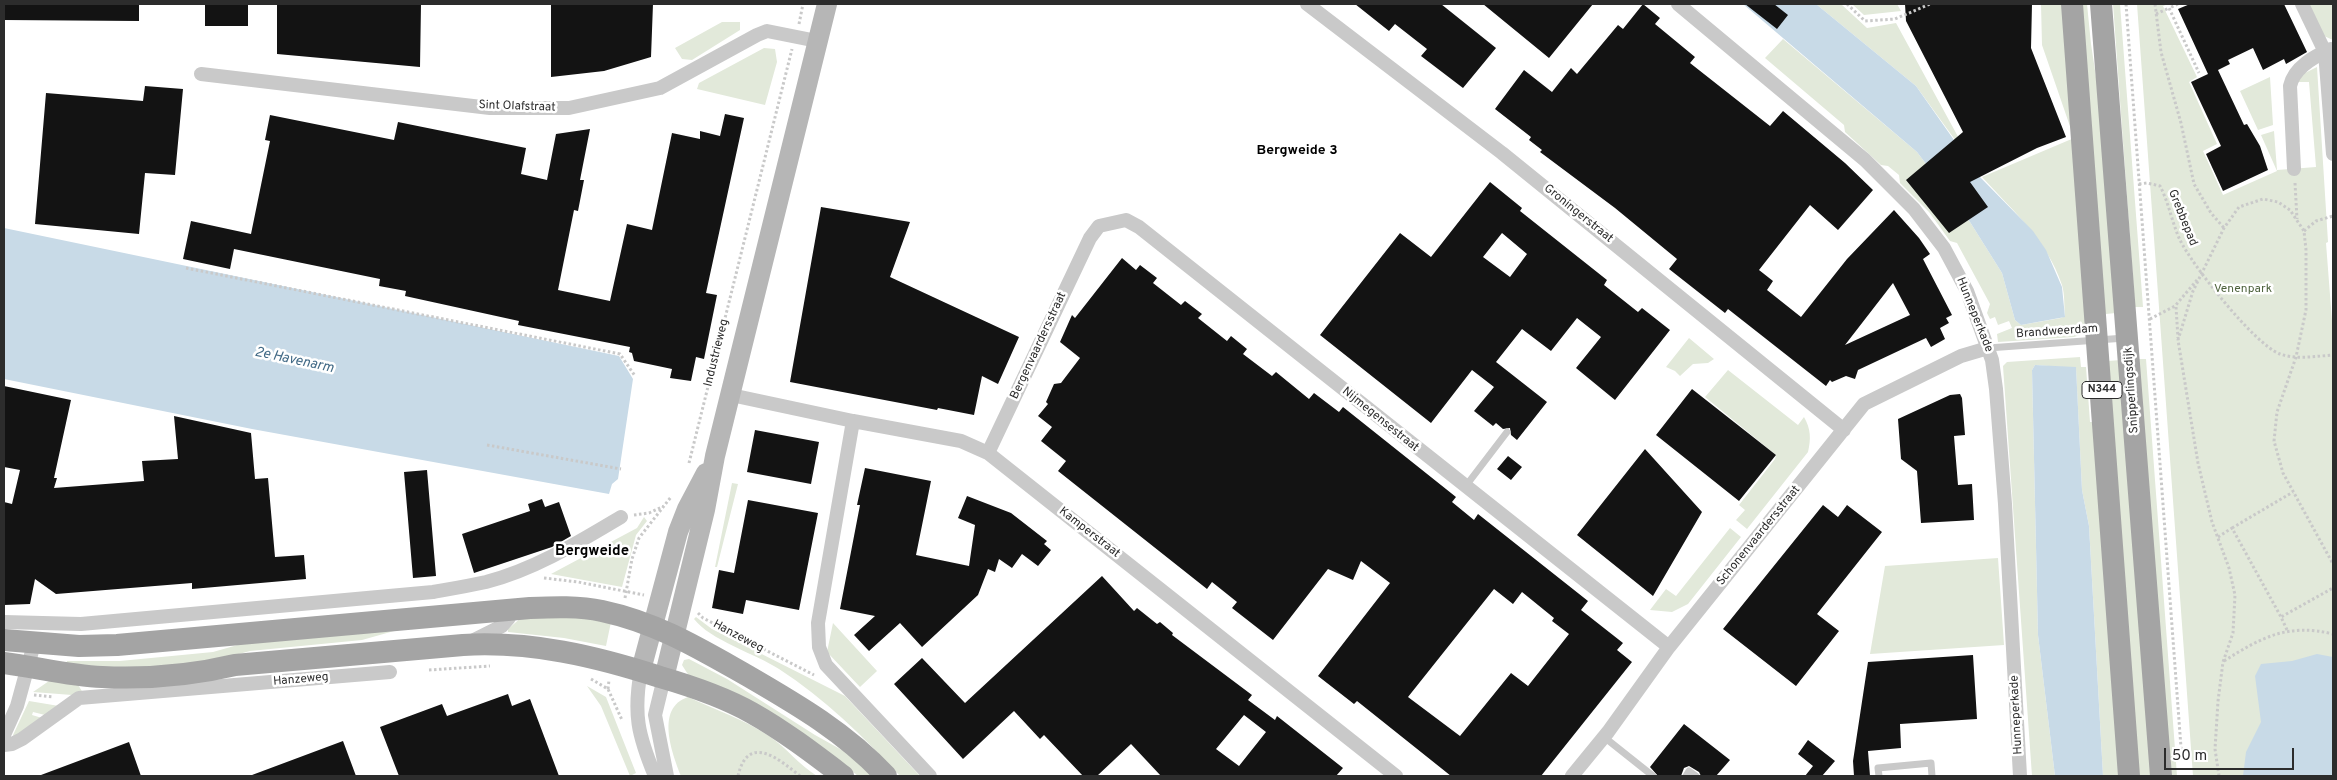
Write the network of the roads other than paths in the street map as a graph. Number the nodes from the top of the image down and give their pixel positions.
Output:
1 (827, 4) edge
2 (1307, 4) edge
3 (1678, 4) edge
4 (2072, 4) edge
5 (2101, 4) edge
6 (2302, 4) edge
7 (817, 41) junction
8 (2329, 50) edge
9 (201, 74) dead end
10 (2333, 154) edge
11 (2294, 169) road end
12 (1090, 238) joint
13 (2128, 338) junction
14 (2098, 340) junction
15 (1988, 348) junction
16 (731, 395) junction
17 (853, 421) junction
18 (1844, 430) junction
19 (1508, 432) dead end
20 (988, 453) junction
21 (715, 456) junction
22 (1465, 487) junction
23 (621, 517) road end
24 (509, 610) junction
25 (664, 630) junction
26 (13, 637) edge
27 (462, 645) junction
28 (1669, 647) junction
29 (4, 663) edge
30 (28, 666) junction
31 (641, 670) junction
32 (390, 672) dead end
33 (664, 678) junction
34 (4, 735) edge
35 (1604, 737) junction
36 (4, 745) edge
37 (655, 776) edge
38 (667, 776) edge
39 (843, 776) edge
40 (886, 776) edge
41 (930, 776) edge
42 (1396, 776) edge
43 (1572, 776) edge
44 (1653, 776) edge
45 (1686, 776) edge
46 (1696, 776) edge
47 (1878, 776) edge
48 (1932, 776) edge
49 (2020, 776) edge
50 (2129, 776) edge
51 (2160, 776) edge

1 - 7 street, Industrieweg
2 - 18 street, Groningerstraat
3 - 15 street, Hunneperkade
4 - 14 main road, N344
5 - 13 main road, Snipperlingsdijk / N344
6 - 8 street
7 - 9 street, Sint Olafstraat
7 - 16 street, Industrieweg
8 - 10 street
8 - 11 street
12 - 20 street, Bergenvaardersstraat
12 - 22 street, Nijmegensestraat
13 - 14 lane, Brandweerdam
13 - 51 main road, Snipperlingsdijk / N344
14 - 15 lane, Brandweerdam
14 - 50 main road, N344
15 - 18 street, Schonenvaardersstraat
15 - 49 street, Hunneperkade
16 - 17 street, Kamperstraat
16 - 21 street, Industrieweg
17 - 20 street, Kamperstraat
17 - 41 street
18 - 28 street, Schonenvaardersstraat
19 - 22 lane
20 - 42 street, Kamperstraat
21 - 25 street, Industrieweg
21 - 25 street, Industrieweg
22 - 28 street, Nijmegensestraat
23 - 26 street
24 - 25 main road
24 - 26 main road
24 - 27 street, Hanzeweg
25 - 31 street, Industrieweg
25 - 33 street, Industrieweg
25 - 40 main road
26 - 29 street
26 - 30 street
27 - 30 main road, Hanzeweg
27 - 31 main road, Hanzeweg
28 - 35 street, Schonenvaardersstraat
29 - 30 main road, Hanzeweg
30 - 34 street
31 - 33 main road, Hanzeweg
31 - 37 street
32 - 36 street, Hanzeweg
33 - 38 street
33 - 39 main road, Hanzeweg
35 - 43 street, Schonenvaardersstraat
35 - 44 lane
45 - 46 lane
47 - 48 lane

